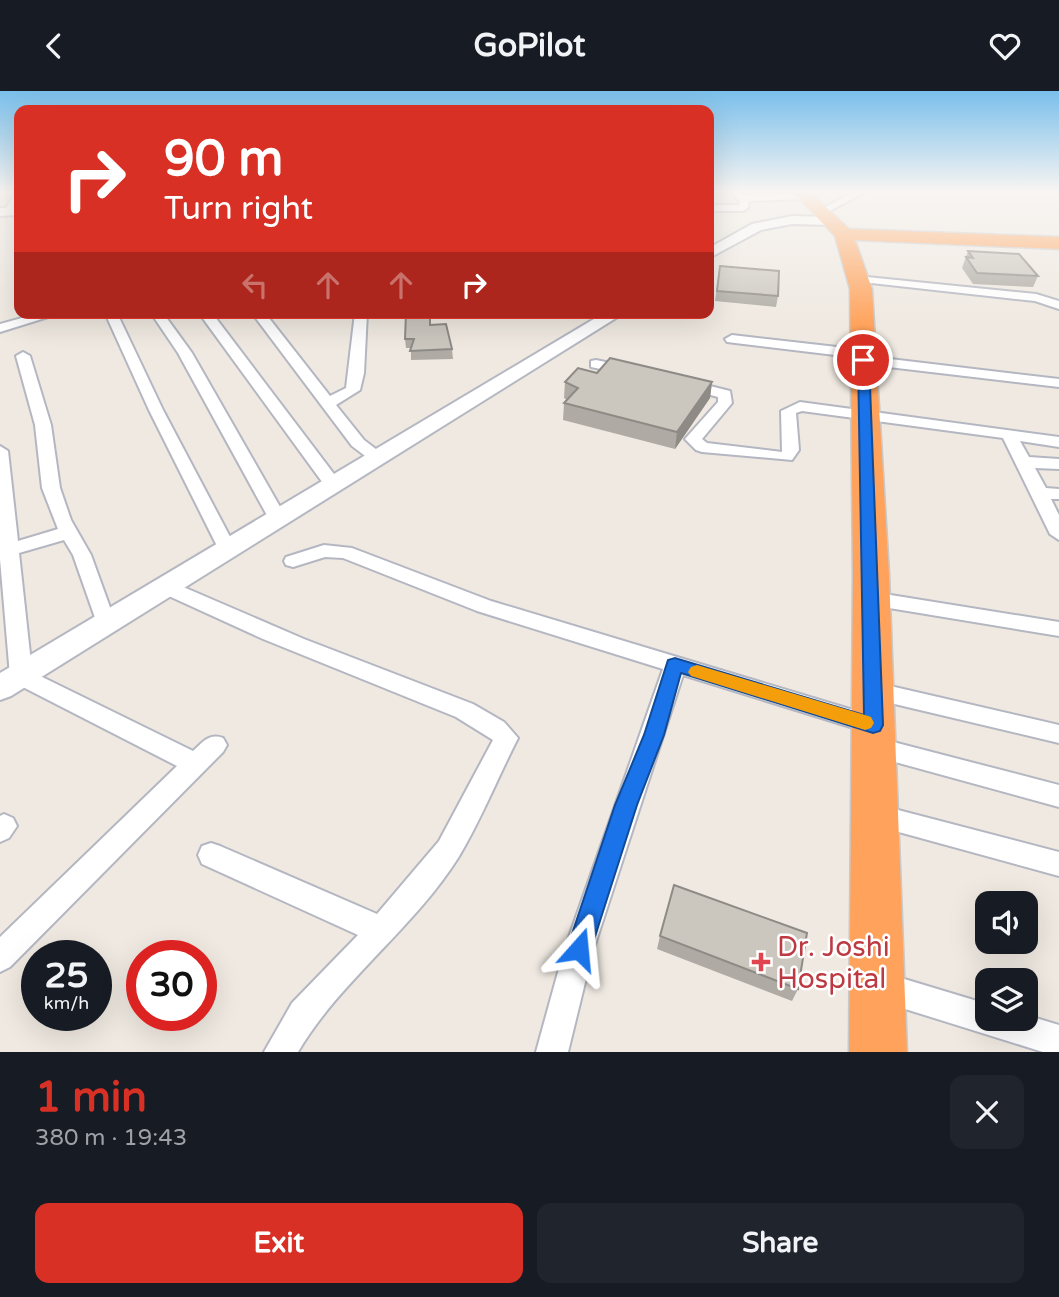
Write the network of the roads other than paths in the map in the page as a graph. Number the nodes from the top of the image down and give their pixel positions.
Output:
1 (741, 236) edge
2 (838, 236) edge
3 (982, 236) edge
4 (1059, 243) edge
5 (714, 251) edge
6 (858, 279) junction
7 (1059, 305) edge
8 (33, 319) edge
9 (114, 319) edge
10 (160, 319) edge
11 (209, 319) edge
12 (263, 319) edge
13 (360, 319) edge
14 (606, 319) edge
15 (0, 328) edge
16 (732, 339) dead end
17 (23, 356) dead end
18 (863, 360) junction
19 (596, 364) dead end
20 (647, 375) edge
21 (673, 381) edge
22 (1059, 383) edge
23 (328, 403) junction
24 (865, 413) junction
25 (1009, 435) junction
26 (1059, 442) edge
27 (0, 451) edge
28 (379, 459) junction
29 (1023, 462) junction
30 (1059, 464) edge
31 (334, 486) junction
32 (1040, 493) junction
33 (1059, 494) edge
34 (278, 520) junction
35 (69, 532) junction
36 (1059, 532) edge
37 (228, 550) junction
38 (5, 552) edge
39 (293, 561) dead end
40 (167, 587) junction
41 (872, 599) junction
42 (106, 624) junction
43 (1059, 629) edge
44 (675, 665) junction
45 (21, 676) junction
46 (0, 688) edge
47 (873, 721) junction
48 (1059, 734) edge
49 (215, 745) dead end
50 (195, 764) junction
51 (1059, 796) edge
52 (874, 815) junction
53 (211, 855) dead end
54 (1059, 864) edge
55 (382, 931) junction
56 (0, 957) edge
57 (877, 985) junction
58 (1059, 1041) edge
59 (280, 1052) edge
60 (552, 1052) edge
61 (878, 1052) edge

1 - 5 street
2 - 6 highway
3 - 4 highway
6 - 7 street
6 - 18 highway
8 - 15 street
9 - 37 street
10 - 34 street
11 - 31 street
12 - 23 street
13 - 23 street
14 - 28 street
16 - 18 street
17 - 35 street
18 - 22 street
18 - 24 highway
19 - 20 street
21 - 24 street
23 - 28 street
24 - 25 street
24 - 41 highway
25 - 26 street
25 - 29 street
27 - 38 street
28 - 31 street
29 - 30 street
29 - 32 street
31 - 34 street
32 - 33 street
32 - 36 street
34 - 37 street
35 - 38 street
35 - 42 street
37 - 40 street
38 - 45 street
39 - 44 street
40 - 42 street
40 - 55 street
41 - 43 street
41 - 47 highway
42 - 45 street
44 - 47 street
44 - 60 street
45 - 46 street
45 - 50 street
47 - 48 street
47 - 51 street
47 - 52 highway
49 - 50 street
50 - 56 street
52 - 54 street
52 - 57 highway
53 - 55 street
55 - 59 street
57 - 58 street
57 - 61 highway

